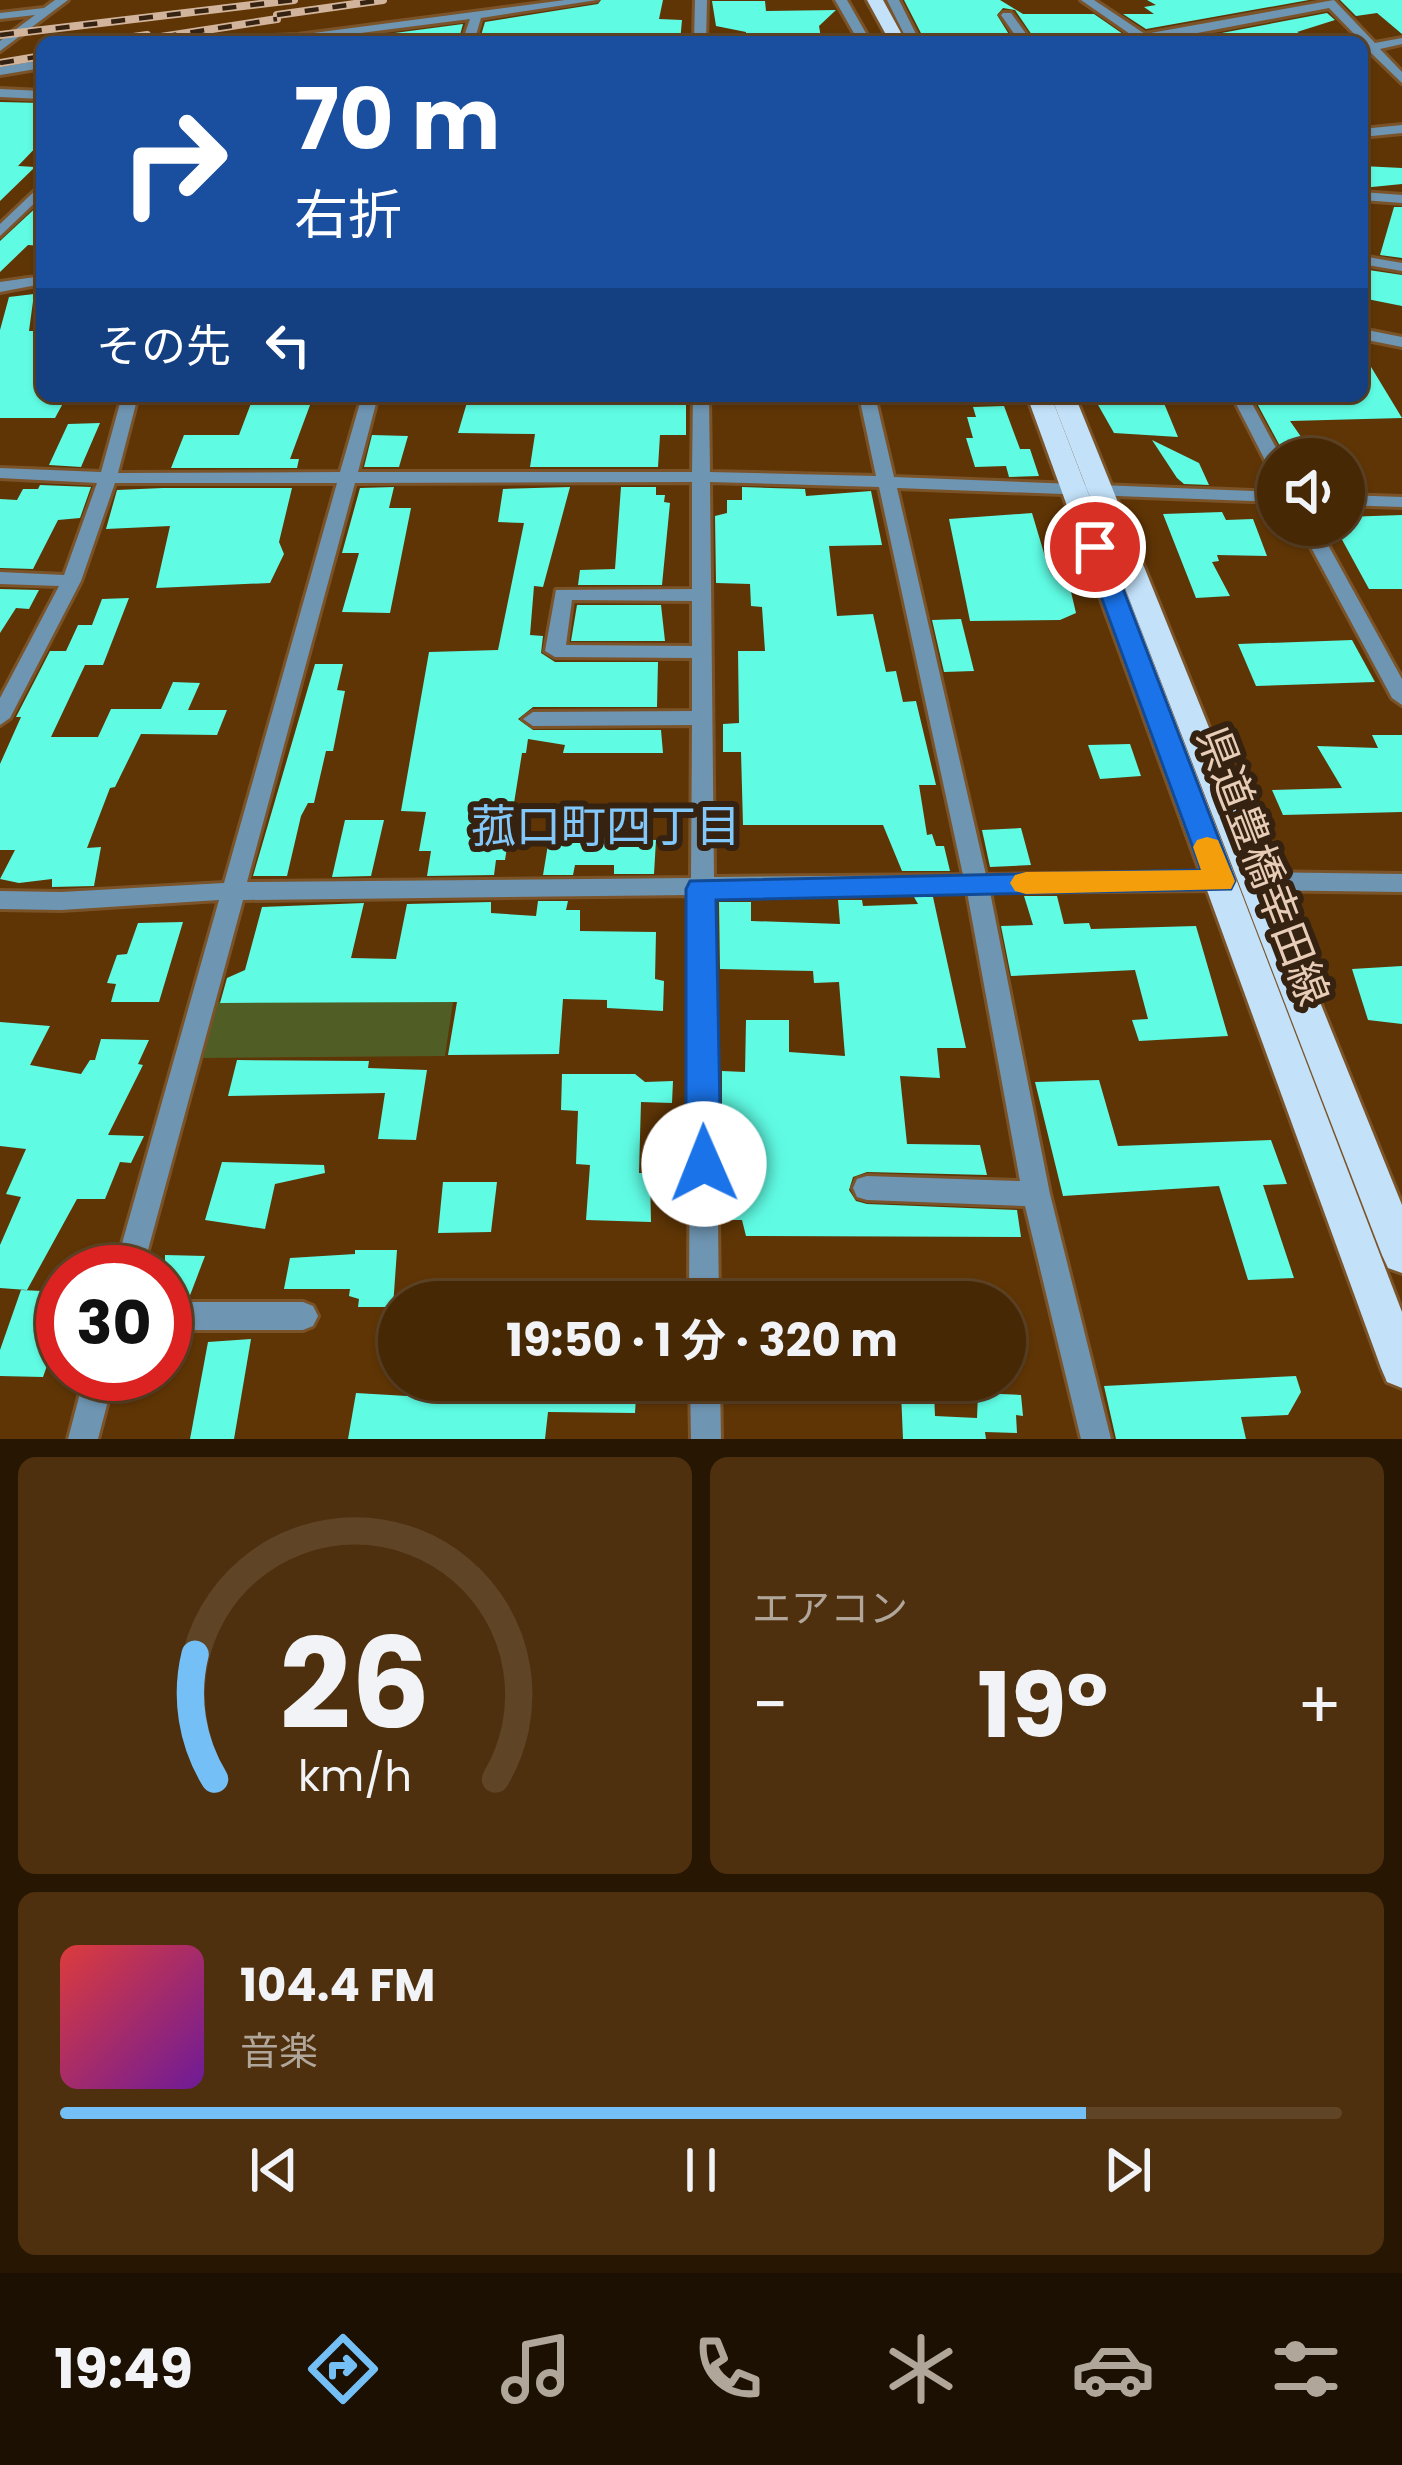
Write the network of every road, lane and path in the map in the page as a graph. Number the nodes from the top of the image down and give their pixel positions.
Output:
1 (62, 0) edge
2 (591, 0) edge
3 (700, 0) edge
4 (841, 0) edge
5 (858, 0) edge
6 (875, 0) edge
7 (893, 0) edge
8 (1087, 0) edge
9 (1330, 2) edge
10 (42, 11) junction
11 (477, 14) junction
12 (1007, 15) dead end
13 (0, 16) edge
14 (325, 36) edge
15 (470, 36) edge
16 (700, 36) edge
17 (862, 36) edge
18 (877, 36) edge
19 (895, 36) edge
20 (911, 36) edge
21 (1022, 36) edge
22 (1140, 36) edge
23 (1165, 36) edge
24 (1360, 36) edge
25 (1402, 41) edge
26 (0, 46) edge
27 (1372, 50) edge
28 (1402, 52) edge
29 (36, 65) edge
30 (0, 71) edge
31 (1402, 79) edge
32 (0, 93) edge
33 (36, 95) edge
34 (1402, 129) edge
35 (1368, 132) edge
36 (36, 193) edge
37 (1368, 196) edge
38 (1402, 199) edge
39 (8, 216) edge
40 (0, 232) edge
41 (1368, 261) edge
42 (1402, 267) edge
43 (36, 281) edge
44 (0, 287) edge
45 (1368, 335) edge
46 (1402, 342) edge
47 (128, 402) edge
48 (368, 402) edge
49 (701, 402) edge
50 (868, 402) edge
51 (1042, 402) edge
52 (1065, 402) edge
53 (1243, 402) edge
54 (1262, 438) edge
55 (0, 473) edge
56 (702, 477) junction
57 (108, 478) junction
58 (346, 478) junction
59 (884, 481) junction
60 (1087, 490) junction
61 (1257, 496) edge
62 (1365, 501) edge
63 (1402, 502) edge
64 (1319, 546) edge
65 (0, 578) edge
66 (71, 580) junction
67 (702, 595) junction
68 (702, 652) junction
69 (1402, 698) edge
70 (0, 718) edge
71 (701, 718) junction
72 (533, 719) dead end
73 (1237, 881) junction
74 (1402, 883) edge
75 (977, 884) junction
76 (701, 889) junction
77 (230, 891) junction
78 (0, 900) edge
79 (867, 1188) dead end
80 (1036, 1193) junction
81 (135, 1245) edge
82 (1402, 1255) edge
83 (704, 1281) edge
84 (192, 1316) edge
85 (302, 1316) dead end
86 (1402, 1368) edge
87 (93, 1401) edge
88 (705, 1401) edge
89 (83, 1439) edge
90 (706, 1439) edge
91 (1096, 1439) edge

1 - 10 street
2 - 11 street
3 - 16 street
4 - 17 street
5 - 18 main road
6 - 19 main road
7 - 20 street
8 - 22 street
9 - 23 street
9 - 24 street
10 - 13 street
10 - 26 street
11 - 14 street
11 - 15 street
12 - 21 street
25 - 27 street
27 - 28 street
27 - 31 street
29 - 30 street
32 - 33 street
34 - 35 street
36 - 39 street
37 - 38 street
39 - 40 street
41 - 42 street
43 - 44 street
45 - 46 street
47 - 57 street
48 - 58 street
49 - 56 street
50 - 59 street
51 - 60 main road, 県道豊橋幸田線
52 - 60 main road, 県道豊橋幸田線
53 - 54 street
55 - 57 street
56 - 58 street
56 - 59 street
56 - 67 street
57 - 58 street
57 - 66 street
58 - 77 street
59 - 60 street
59 - 75 street
60 - 61 street
60 - 73 main road, 県道豊橋幸田線
62 - 63 street
64 - 69 street
65 - 66 street
66 - 70 street
67 - 68 street
67 - 68 street
68 - 71 street
71 - 72 street
71 - 76 street
73 - 74 street
73 - 75 street
73 - 82 main road, 県道豊橋幸田線
73 - 86 main road, 県道豊橋幸田線
75 - 76 street
75 - 80 street
76 - 77 street
76 - 83 street
77 - 78 street
77 - 81 street
79 - 80 street
80 - 91 street
84 - 85 street
87 - 89 street
88 - 90 street

